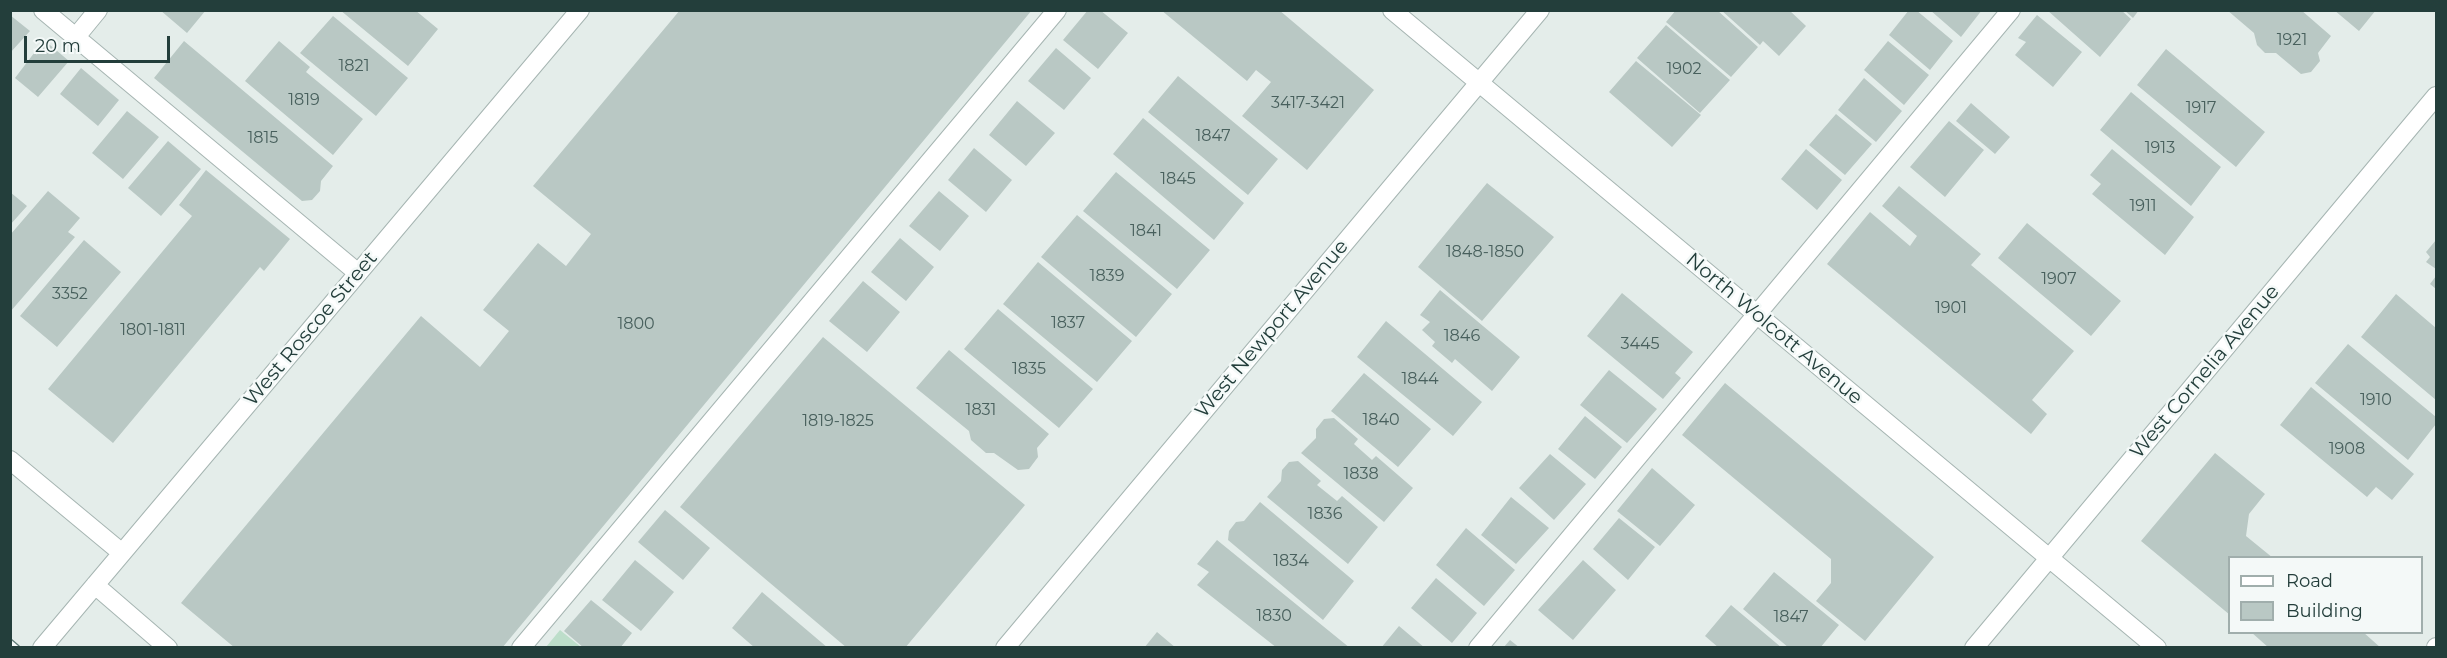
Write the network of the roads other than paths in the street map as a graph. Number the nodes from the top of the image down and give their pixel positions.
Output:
1 (43, 10) edge
2 (98, 10) edge
3 (580, 10) edge
4 (1057, 10) edge
5 (1392, 10) edge
6 (1540, 10) edge
7 (2012, 10) edge
8 (75, 38) junction
9 (1479, 83) junction
10 (2436, 96) edge
11 (358, 273) junction
12 (1756, 314) junction
13 (10, 460) edge
14 (122, 553) junction
15 (2049, 558) junction
16 (94, 585) junction
17 (42, 648) edge
18 (168, 648) edge
19 (522, 648) edge
20 (1005, 648) edge
21 (1478, 648) edge
22 (1974, 648) edge
23 (2157, 648) edge

1 - 8 street
2 - 8 street
3 - 11 street, West Roscoe Street
4 - 19 street
5 - 9 street, North Wolcott Avenue
6 - 9 street, West Newport Avenue
7 - 12 street
8 - 11 street
9 - 12 street, North Wolcott Avenue
9 - 20 street, West Newport Avenue
10 - 15 street, West Cornelia Avenue
11 - 14 street, West Roscoe Street
12 - 15 street, North Wolcott Avenue
12 - 21 street
13 - 14 street
14 - 16 street, West Roscoe Street
15 - 22 street, West Cornelia Avenue
15 - 23 street, North Wolcott Avenue
16 - 17 street, West Roscoe Street
16 - 18 street

